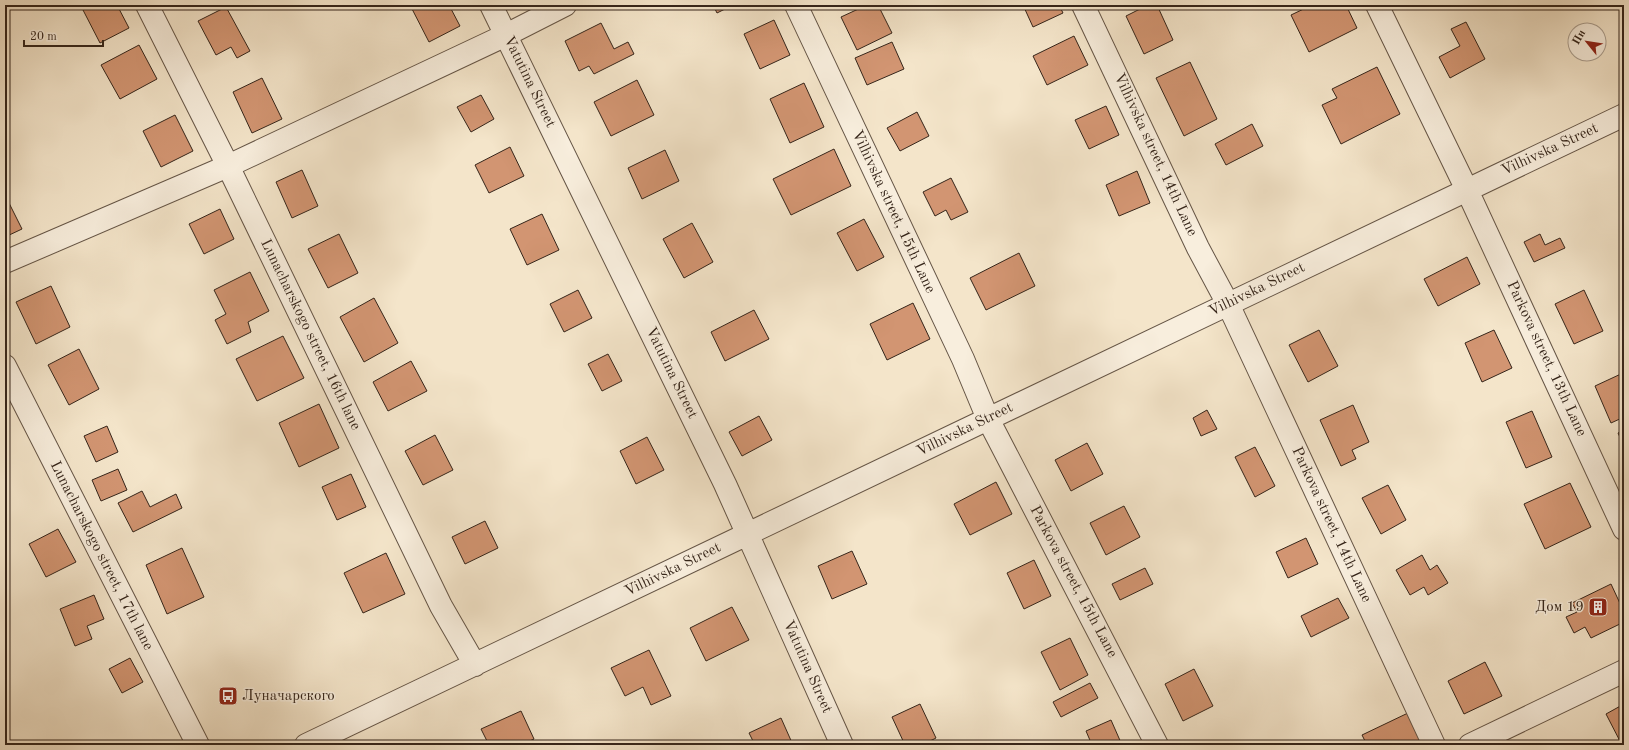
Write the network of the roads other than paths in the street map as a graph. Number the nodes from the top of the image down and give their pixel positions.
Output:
1 (147, 5) edge
2 (491, 5) edge
3 (565, 5) edge
4 (796, 5) edge
5 (1084, 5) edge
6 (1377, 5) edge
7 (506, 35) junction
8 (1624, 115) edge
9 (228, 166) junction
10 (1467, 190) junction
11 (5, 262) edge
12 (1228, 304) junction
13 (5, 366) edge
14 (988, 419) junction
15 (1624, 529) edge
16 (748, 534) junction
17 (475, 664) junction
18 (1624, 672) edge
19 (198, 745) edge
20 (306, 745) edge
21 (842, 745) edge
22 (1157, 745) edge
23 (1434, 745) edge
24 (1470, 745) edge

1 - 9 street, Lunacharskogo street, 16th lane
2 - 7 street, Vatutina Street
3 - 7 street
4 - 14 street, Vilhivska street, 15th Lane
5 - 12 street, Vilhivska street, 14th Lane
6 - 10 street, Parkova street, 13th Lane
7 - 9 street
7 - 16 street, Vatutina Street
8 - 10 street, Vilhivska Street
9 - 11 street
9 - 17 street, Lunacharskogo street, 16th lane
10 - 12 street, Vilhivska Street
10 - 15 street, Parkova street, 13th Lane
12 - 14 street, Vilhivska Street
12 - 23 street, Parkova street, 14th Lane
13 - 19 street, Lunacharskogo street, 17th lane
14 - 16 street, Vilhivska Street
14 - 22 street, Parkova street, 15th Lane
16 - 17 street, Vilhivska Street
16 - 21 street, Vatutina Street
17 - 20 street, Vilhivska Street
18 - 24 street

